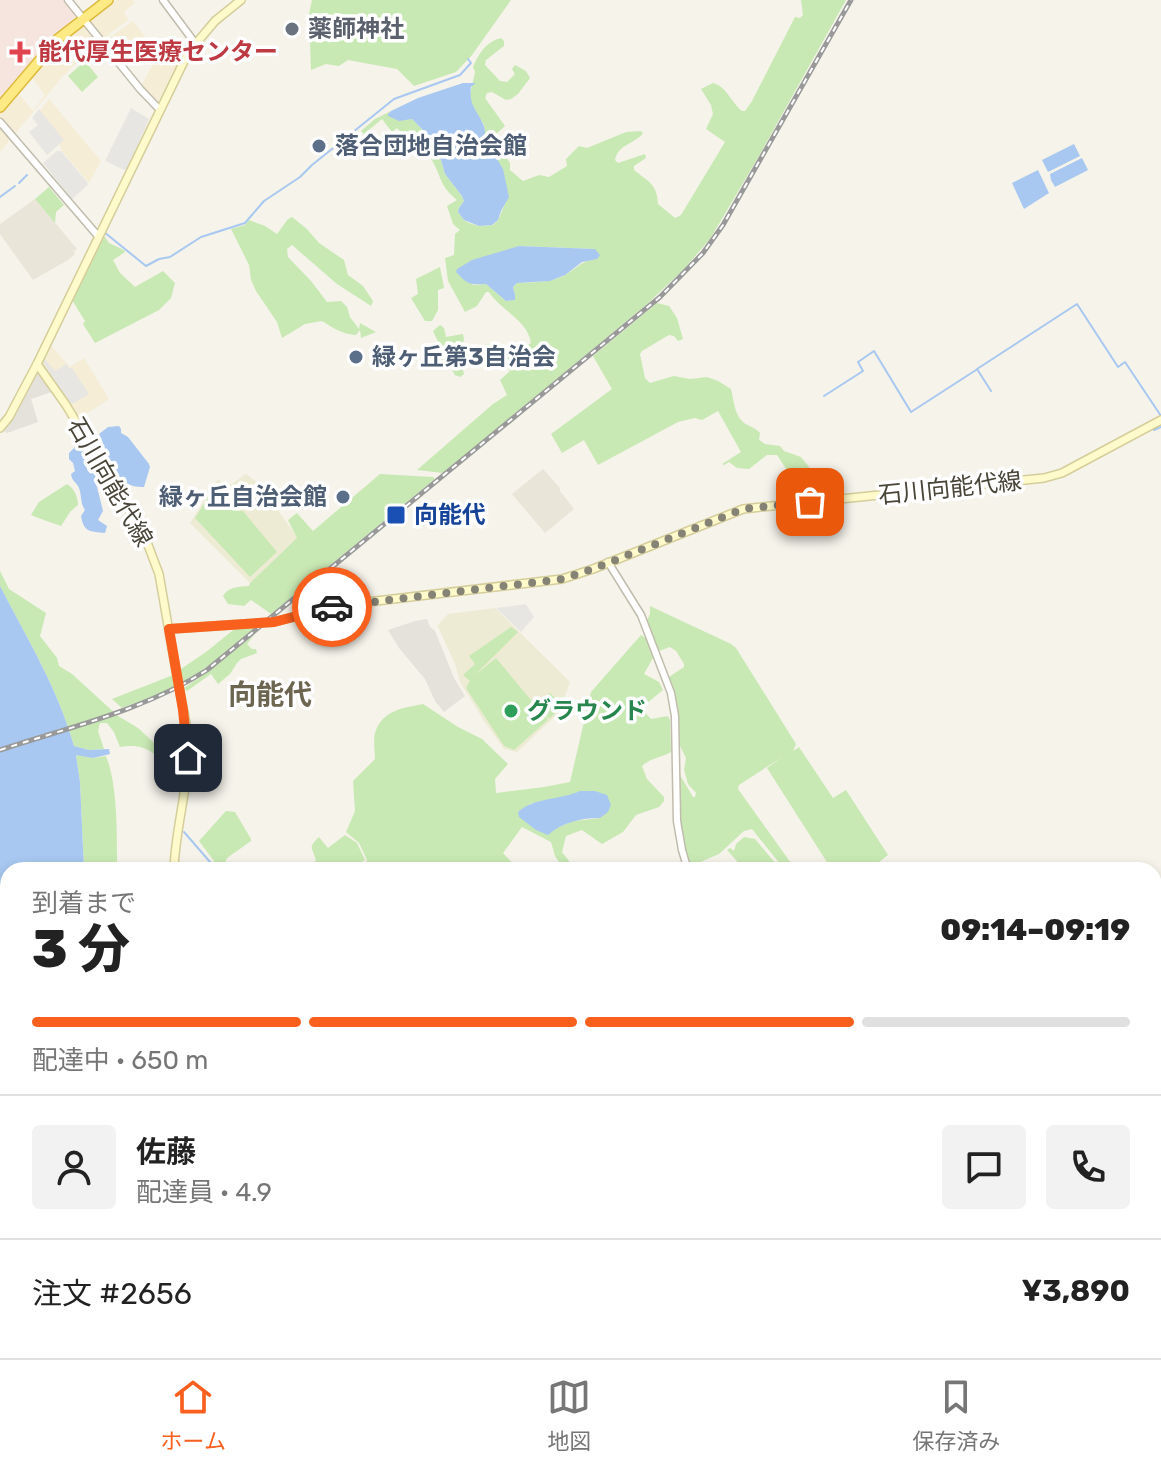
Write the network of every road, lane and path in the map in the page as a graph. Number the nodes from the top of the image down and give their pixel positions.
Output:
1 (68, 0) edge
2 (108, 0) edge
3 (163, 0) edge
4 (241, 0) edge
5 (83, 19) junction
6 (195, 43) junction
7 (0, 107) edge
8 (160, 110) junction
9 (0, 122) edge
10 (98, 236) junction
11 (37, 364) junction
12 (1161, 420) edge
13 (0, 428) edge
14 (608, 562) junction
15 (169, 629) junction
16 (175, 862) edge
17 (686, 862) edge

1 - 5 street
2 - 5 highway
3 - 6 street
4 - 6 main road
5 - 7 highway
5 - 8 street
6 - 8 main road
8 - 10 main road
9 - 10 street
10 - 11 main road
11 - 13 main road
11 - 15 main road, 石川向能代線
12 - 14 main road, 石川向能代線
14 - 15 main road, 石川向能代線
14 - 17 street
15 - 16 main road, bridge

